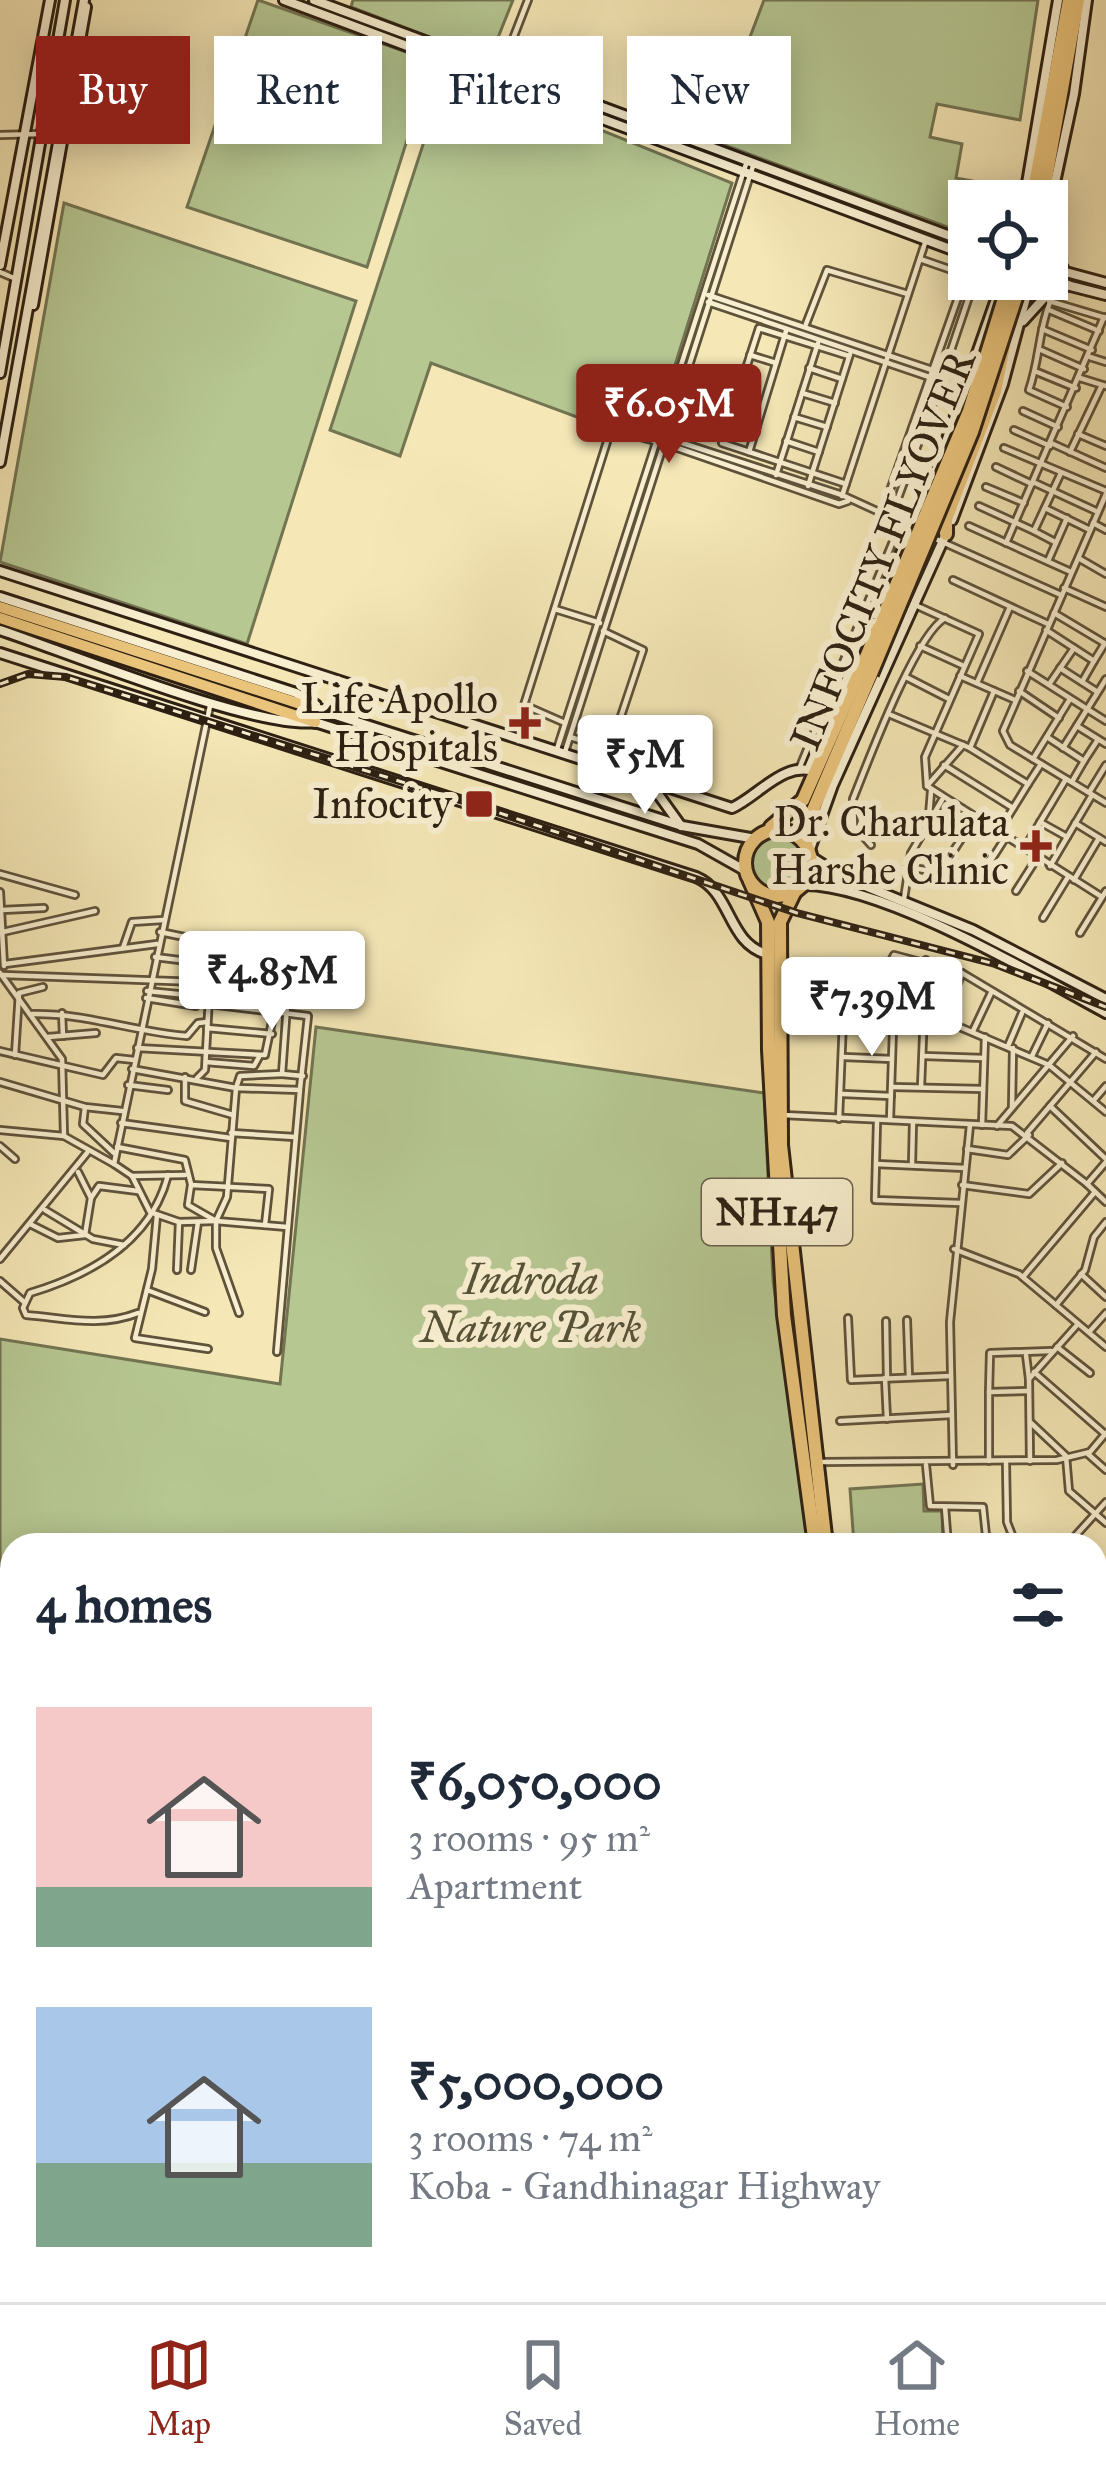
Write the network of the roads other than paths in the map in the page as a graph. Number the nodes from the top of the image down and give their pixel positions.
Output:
1 (50, 0) edge
2 (64, 0) edge
3 (85, 0) edge
4 (284, 0) edge
5 (314, 0) edge
6 (528, 0) edge
7 (1058, 0) edge
8 (1069, 0) edge
9 (1083, 0) edge
10 (334, 13) junction
11 (58, 36) edge
12 (514, 36) edge
13 (406, 37) edge
14 (406, 41) edge
15 (603, 112) edge
16 (36, 134) edge
17 (0, 135) edge
18 (25, 135) junction
19 (38, 144) edge
20 (749, 166) junction
21 (1031, 180) edge
22 (1032, 180) edge
23 (1046, 180) edge
24 (1056, 180) edge
25 (948, 236) edge
26 (926, 240) junction
27 (948, 248) edge
28 (920, 259) junction
29 (0, 268) edge
30 (948, 269) edge
31 (1068, 271) edge
32 (16, 279) junction
33 (1106, 283) edge
34 (1068, 285) edge
35 (908, 294) junction
36 (1106, 295) edge
37 (705, 298) junction
38 (961, 300) edge
39 (964, 300) edge
40 (999, 300) edge
41 (1000, 300) edge
42 (1018, 300) edge
43 (1023, 300) edge
44 (1050, 300) edge
45 (1048, 302) junction
46 (1105, 317) edge
47 (806, 327) junction
48 (1040, 328) junction
49 (1012, 330) junction
50 (786, 331) junction
51 (1099, 331) junction
52 (818, 341) junction
53 (1041, 350) junction
54 (850, 352) junction
55 (1091, 354) junction
56 (750, 355) junction
57 (888, 358) junction
58 (1106, 362) edge
59 (776, 363) junction
60 (809, 368) junction
61 (1084, 369) junction
62 (0, 370) edge
63 (1036, 372) junction
64 (932, 374) junction
65 (942, 377) junction
66 (1080, 378) junction
67 (842, 379) junction
68 (1104, 385) edge
69 (1076, 388) junction
70 (802, 393) junction
71 (835, 403) junction
72 (1067, 407) junction
73 (1023, 411) dead end
74 (729, 417) junction
75 (794, 417) junction
76 (757, 426) junction
77 (827, 427) junction
78 (1058, 427) junction
79 (1014, 430) dead end
80 (1078, 434) junction
81 (661, 438) junction
82 (786, 441) junction
83 (1050, 444) junction
84 (1106, 446) edge
85 (1004, 448) dead end
86 (819, 452) junction
87 (1070, 452) junction
88 (0, 462) edge
89 (746, 462) junction
90 (1041, 464) junction
91 (996, 467) dead end
92 (1106, 468) edge
93 (776, 472) junction
94 (1061, 473) junction
95 (811, 475) junction
96 (1033, 483) junction
97 (809, 484) junction
98 (846, 484) junction
99 (986, 487) dead end
100 (1053, 490) junction
101 (806, 492) junction
102 (1106, 492) edge
103 (842, 495) junction
104 (848, 501) junction
105 (1024, 503) junction
106 (839, 504) junction
107 (1104, 505) edge
108 (979, 506) dead end
109 (1045, 508) junction
110 (883, 511) junction
111 (1098, 512) junction
112 (892, 514) junction
113 (1067, 518) junction
114 (902, 522) junction
115 (1015, 522) junction
116 (914, 523) junction
117 (969, 526) dead end
118 (1091, 526) junction
119 (1106, 530) edge
120 (1034, 531) junction
121 (945, 532) junction
122 (1006, 542) junction
123 (1056, 542) junction
124 (1077, 558) junction
125 (1048, 561) junction
126 (0, 571) edge
127 (1071, 572) junction
128 (1106, 574) edge
129 (953, 580) dead end
130 (1063, 591) junction
131 (0, 597) edge
132 (913, 604) junction
133 (0, 607) edge
134 (1010, 607) junction
135 (1106, 607) edge
136 (556, 608) junction
137 (1054, 612) junction
138 (945, 617) junction
139 (0, 618) edge
140 (602, 626) junction
141 (1047, 627) junction
142 (0, 630) edge
143 (979, 634) junction
144 (995, 642) junction
145 (1106, 644) edge
146 (920, 646) junction
147 (1074, 648) junction
148 (0, 653) edge
149 (1094, 661) junction
150 (964, 667) junction
151 (1060, 668) junction
152 (1028, 671) junction
153 (866, 672) junction
154 (960, 676) junction
155 (906, 677) junction
156 (1106, 679) edge
157 (1082, 682) junction
158 (977, 683) junction
159 (1049, 685) junction
160 (1102, 690) edge
161 (994, 691) junction
162 (1019, 691) junction
163 (1070, 699) junction
164 (950, 700) junction
165 (1015, 700) junction
166 (211, 701) junction
167 (1087, 709) junction
168 (331, 714) junction
169 (891, 715) junction
170 (1059, 718) junction
171 (206, 720) junction
172 (1106, 721) edge
173 (316, 722) junction
174 (565, 723) junction
175 (1077, 726) junction
176 (935, 733) junction
177 (570, 737) junction
178 (1046, 737) junction
179 (1098, 739) junction
180 (1106, 744) edge
181 (966, 746) junction
182 (1063, 748) junction
183 (561, 750) junction
184 (1033, 759) junction
185 (1084, 761) junction
186 (1041, 764) junction
187 (944, 765) junction
188 (1105, 768) edge
189 (808, 770) junction
190 (647, 778) junction
191 (1069, 781) junction
192 (1028, 784) junction
193 (676, 788) junction
194 (929, 789) junction
195 (1090, 794) junction
196 (942, 800) junction
197 (1106, 803) edge
198 (663, 805) junction
199 (1013, 808) junction
200 (974, 819) junction
201 (929, 820) junction
202 (1040, 822) junction
203 (1075, 823) junction
204 (682, 826) junction
205 (997, 834) junction
206 (758, 837) junction
207 (1066, 837) junction
208 (1005, 838) junction
209 (1103, 840) edge
210 (871, 845) dead end
211 (1024, 850) junction
212 (808, 851) junction
213 (1037, 858) junction
214 (1050, 866) junction
215 (907, 867) junction
216 (0, 874) edge
217 (748, 876) junction
218 (938, 876) junction
219 (1071, 879) junction
220 (799, 888) junction
221 (1016, 891) dead end
222 (0, 892) edge
223 (1104, 894) edge
224 (75, 895) dead end
225 (904, 899) junction
226 (44, 908) dead end
227 (0, 910) edge
228 (94, 911) dead end
229 (1043, 918) dead end
230 (163, 920) junction
231 (2, 928) edge
232 (160, 932) junction
233 (1080, 933) dead end
234 (2, 944) edge
235 (157, 944) junction
236 (218, 944) dead end
237 (123, 948) junction
238 (768, 955) junction
239 (154, 957) junction
240 (926, 960) junction
241 (5, 964) junction
242 (212, 964) dead end
243 (962, 974) junction
244 (1, 977) edge
245 (150, 979) junction
246 (199, 982) dead end
247 (43, 987) dead end
248 (19, 993) junction
249 (991, 993) junction
250 (147, 995) junction
251 (894, 999) junction
252 (1106, 999) edge
253 (209, 1004) junction
254 (907, 1004) junction
255 (196, 1006) dead end
256 (287, 1009) junction
257 (274, 1012) junction
258 (924, 1012) junction
259 (62, 1013) junction
260 (1022, 1013) junction
261 (1106, 1013) edge
262 (32, 1014) junction
263 (944, 1019) junction
264 (894, 1021) junction
265 (1048, 1023) junction
266 (207, 1025) junction
267 (139, 1030) junction
268 (973, 1032) junction
269 (96, 1034) dead end
270 (272, 1034) junction
271 (63, 1036) junction
272 (1073, 1036) junction
273 (48, 1037) junction
274 (985, 1037) junction
275 (1010, 1047) junction
276 (136, 1048) junction
277 (205, 1050) junction
278 (0, 1051) edge
279 (1096, 1052) junction
280 (15, 1054) junction
281 (260, 1054) junction
282 (923, 1056) junction
283 (1032, 1056) junction
284 (842, 1057) junction
285 (984, 1058) junction
286 (892, 1059) junction
287 (1106, 1059) edge
288 (134, 1060) junction
289 (206, 1062) junction
290 (1049, 1065) junction
291 (64, 1068) junction
292 (132, 1069) junction
293 (282, 1074) junction
294 (185, 1076) junction
295 (304, 1077) junction
296 (197, 1078) junction
297 (1071, 1081) junction
298 (0, 1082) edge
299 (128, 1085) junction
300 (1106, 1086) edge
301 (891, 1087) junction
302 (921, 1087) junction
303 (236, 1088) junction
304 (983, 1089) junction
305 (167, 1090) dead end
306 (300, 1090) junction
307 (840, 1094) junction
308 (891, 1096) junction
309 (1093, 1100) junction
310 (63, 1101) junction
311 (1050, 1106) junction
312 (85, 1107) junction
313 (1012, 1108) junction
314 (123, 1111) junction
315 (1106, 1112) edge
316 (233, 1114) junction
317 (781, 1115) junction
318 (839, 1119) junction
319 (877, 1120) junction
320 (890, 1121) junction
321 (914, 1122) junction
322 (121, 1123) junction
323 (970, 1125) junction
324 (982, 1125) junction
325 (997, 1126) junction
326 (2, 1130) edge
327 (1028, 1134) junction
328 (231, 1135) junction
329 (64, 1136) junction
330 (296, 1137) junction
331 (1, 1147) edge
332 (967, 1149) junction
333 (116, 1151) junction
334 (88, 1152) junction
335 (14, 1159) dead end
336 (1106, 1160) edge
337 (1061, 1163) junction
338 (114, 1164) junction
339 (876, 1164) junction
340 (912, 1166) junction
341 (965, 1168) junction
342 (77, 1170) junction
343 (188, 1174) junction
344 (168, 1175) junction
345 (132, 1176) junction
346 (191, 1184) junction
347 (1087, 1184) junction
348 (962, 1185) junction
349 (228, 1186) junction
350 (138, 1191) junction
351 (1102, 1196) edge
352 (91, 1198) junction
353 (960, 1203) junction
354 (45, 1210) junction
355 (153, 1214) junction
356 (216, 1221) junction
357 (179, 1222) junction
358 (199, 1222) junction
359 (1106, 1222) edge
360 (30, 1224) junction
361 (265, 1226) junction
362 (287, 1227) junction
363 (85, 1235) junction
364 (136, 1237) junction
365 (154, 1238) junction
366 (124, 1245) junction
367 (954, 1249) junction
368 (0, 1258) edge
369 (177, 1270) dead end
370 (190, 1270) dead end
371 (1081, 1274) junction
372 (1023, 1277) junction
373 (0, 1281) edge
374 (147, 1291) junction
375 (1106, 1297) edge
376 (24, 1302) junction
377 (1056, 1305) junction
378 (205, 1312) dead end
379 (239, 1312) dead end
380 (1106, 1312) edge
381 (138, 1313) junction
382 (848, 1318) dead end
383 (907, 1320) dead end
384 (886, 1321) dead end
385 (1078, 1324) junction
386 (1089, 1333) junction
387 (1106, 1347) edge
388 (1056, 1348) junction
389 (208, 1349) dead end
390 (278, 1352) dead end
391 (1026, 1353) junction
392 (1090, 1373) dead end
393 (951, 1376) junction
394 (1032, 1376) junction
395 (909, 1377) junction
396 (886, 1378) junction
397 (1028, 1390) junction
398 (989, 1392) junction
399 (952, 1415) junction
400 (887, 1418) junction
401 (840, 1421) dead end
402 (1029, 1421) junction
403 (1106, 1433) edge
404 (1087, 1453) junction
405 (1067, 1459) junction
406 (814, 1462) junction
407 (1006, 1462) junction
408 (1030, 1462) junction
409 (989, 1463) junction
410 (926, 1465) junction
411 (953, 1465) junction
412 (1106, 1470) edge
413 (1106, 1502) edge
414 (945, 1507) junction
415 (1096, 1513) junction
416 (1106, 1522) edge
417 (813, 1533) edge
418 (824, 1533) edge
419 (947, 1533) edge
420 (987, 1533) edge
421 (1011, 1533) edge
422 (1079, 1533) edge

1 - 18 street
2 - 11 street
3 - 88 street
4 - 10 street
5 - 10 street
6 - 12 street
7 - 21 street
8 - 22 highway
9 - 23 highway
9 - 24 street
10 - 13 street
10 - 14 street
15 - 20 street
16 - 18 street
17 - 18 street
18 - 29 street
19 - 32 street
20 - 25 street
20 - 26 street
20 - 37 street
26 - 27 street
26 - 28 street
28 - 30 street
28 - 35 street
29 - 32 street
31 - 33 street
32 - 62 street
34 - 36 street
35 - 47 street
35 - 57 street
37 - 47 street
37 - 50 street
37 - 81 street
38 - 64 street
39 - 65 street
40 - 116 street
41 - 153 highway, INFOCITY FLYOVER / NH147, bridge
42 - 49 highway, INFOCITY FLYOVER / NH147, bridge
43 - 49 street
44 - 45 street
45 - 46 street
45 - 48 street
45 - 49 street
45 - 51 street
46 - 51 street
47 - 57 street
48 - 53 street
48 - 55 street
49 - 121 highway, bridge
49 - 153 highway, INFOCITY FLYOVER / NH147, bridge
50 - 52 street
50 - 56 street
50 - 59 street
51 - 55 street
52 - 54 street
52 - 60 street
53 - 61 street
53 - 63 street
54 - 57 street
54 - 67 street
55 - 58 street
55 - 61 street
56 - 59 street
56 - 74 street
57 - 64 street
57 - 98 street
59 - 76 street
60 - 67 street
60 - 70 street
61 - 66 street
63 - 69 street
63 - 72 street
64 - 65 street
64 - 110 street
65 - 112 street
66 - 68 street
66 - 69 street
67 - 71 street
68 - 80 street
69 - 72 street
70 - 71 street
70 - 75 street
71 - 77 street
72 - 78 street
73 - 78 street
74 - 76 street
74 - 89 street
75 - 77 street
75 - 82 street
76 - 89 street
77 - 86 street
78 - 83 street
79 - 83 street
80 - 84 street
80 - 87 street
81 - 89 street
81 - 136 street
81 - 140 street
82 - 86 street
82 - 93 street
83 - 87 street
83 - 90 street
85 - 90 street
86 - 95 street
87 - 92 street
89 - 93 street
89 - 93 street
90 - 94 street
90 - 96 street
91 - 96 street
93 - 95 street
93 - 97 street
93 - 101 street
94 - 100 street
94 - 102 street
95 - 97 street
95 - 98 street
96 - 100 street
96 - 105 street
97 - 101 street
97 - 103 street
98 - 103 street
99 - 105 street
100 - 109 street
100 - 111 street
101 - 106 street
102 - 107 street
103 - 104 street
103 - 106 street
104 - 106 street
104 - 110 street
105 - 115 street
107 - 111 street
108 - 115 street
109 - 113 street
109 - 120 street
110 - 112 street
111 - 118 street
112 - 114 street
112 - 116 street
113 - 118 street
113 - 123 street
114 - 116 street
114 - 189 street
115 - 120 street
115 - 122 street
116 - 121 street
116 - 189 street
117 - 122 street
118 - 119 street
118 - 124 street
120 - 123 street
121 - 130 street
121 - 132 street
122 - 125 street
123 - 125 street
124 - 127 street
124 - 128 street
125 - 127 street
126 - 183 street
127 - 130 street
129 - 134 street
130 - 135 street
130 - 137 street
131 - 168 street
132 - 138 street
132 - 212 street
133 - 168 main road
134 - 141 street
134 - 144 street
136 - 140 street
136 - 174 street
137 - 141 street
137 - 145 street
138 - 143 street
138 - 146 street
139 - 173 main road
140 - 174 street
140 - 177 street
140 - 177 street
141 - 147 street
141 - 152 street
142 - 166 street
143 - 144 street
143 - 150 street
144 - 158 street
145 - 149 street
146 - 150 street
146 - 155 street
147 - 149 street
147 - 151 street
148 - 171 street
149 - 157 street
150 - 154 street
151 - 157 street
151 - 159 street
152 - 159 street
152 - 162 street
153 - 189 highway, INFOCITY FLYOVER / NH147
153 - 212 highway, INFOCITY FLYOVER / NH147
154 - 158 street
154 - 164 street
155 - 164 street
155 - 169 street
156 - 160 street
157 - 160 street
158 - 161 street
159 - 163 street
160 - 167 street
161 - 165 street
161 - 181 street
162 - 165 street
162 - 170 street
163 - 167 street
163 - 170 street
164 - 176 street
165 - 184 street
166 - 171 street
166 - 173 street
167 - 172 street
167 - 175 street
168 - 204 street
169 - 176 street
169 - 210 street
170 - 178 street
171 - 230 street
171 - 238 street
173 - 217 street
174 - 183 street
175 - 179 street
175 - 182 street
176 - 181 street
176 - 194 street
177 - 183 street
178 - 182 street
178 - 184 street
179 - 180 street
179 - 185 street
181 - 187 street
181 - 192 street
182 - 185 street
183 - 190 street
184 - 186 street
185 - 191 street
186 - 191 street
186 - 192 street
187 - 194 street
187 - 199 street
188 - 195 street
189 - 193 street
189 - 206 highway, NH147
190 - 193 street
190 - 198 street
191 - 195 street
191 - 202 street
192 - 199 street
193 - 198 street
194 - 196 street
194 - 201 street
195 - 197 street
195 - 203 street
196 - 200 street
196 - 201 street
198 - 204 street
199 - 205 street
200 - 205 street
200 - 218 street
201 - 215 street
202 - 207 street
202 - 211 street
203 - 207 street
203 - 209 street
204 - 206 street
205 - 208 street
206 - 212 highway
206 - 217 highway
207 - 214 street
208 - 211 street
208 - 218 street
209 - 219 street
211 - 213 street
212 - 220 highway, NH147
212 - 225 street
213 - 214 street
213 - 221 street
214 - 219 street
215 - 218 street
215 - 225 street
216 - 224 street
217 - 220 highway
217 - 238 highway, NH147
219 - 223 street
219 - 229 street
220 - 261 street
220 - 317 highway, NH147
222 - 227 street
223 - 233 street
225 - 252 street
226 - 227 street
227 - 231 street
228 - 231 street
230 - 232 street
230 - 237 street
231 - 234 street
232 - 235 street
232 - 236 street
234 - 241 street
235 - 237 street
235 - 239 street
237 - 241 street
238 - 417 highway, NH147
239 - 242 street
239 - 245 street
240 - 243 street
240 - 251 street
240 - 254 street
241 - 244 street
243 - 249 street
243 - 263 street
244 - 245 street
244 - 248 street
245 - 246 street
245 - 250 street
247 - 248 street
248 - 262 street
248 - 280 street
249 - 260 street
249 - 268 street
250 - 253 street
250 - 255 street
250 - 267 street
251 - 254 street
251 - 264 street
253 - 257 street
253 - 266 street
254 - 258 street
256 - 257 street
256 - 293 street
256 - 295 street
257 - 270 street
258 - 263 street
258 - 282 street
259 - 262 street
259 - 267 street
259 - 271 street
260 - 265 street
260 - 275 street
262 - 273 street
263 - 268 street
264 - 284 street
264 - 286 street
265 - 272 street
265 - 283 street
266 - 267 street
266 - 270 street
266 - 277 street
267 - 276 street
268 - 274 street
269 - 271 street
270 - 281 street
271 - 273 street
272 - 279 street
272 - 290 street
273 - 291 street
274 - 275 street
274 - 285 street
275 - 283 street
275 - 313 street
276 - 277 street
276 - 288 street
277 - 281 street
277 - 289 street
278 - 280 street
279 - 287 street
279 - 297 street
280 - 291 street
281 - 289 street
282 - 285 street
282 - 302 street
283 - 290 street
284 - 286 street
284 - 307 street
285 - 304 street
286 - 301 street
288 - 291 street
288 - 292 street
289 - 296 street
290 - 297 street
290 - 313 street
291 - 310 street
292 - 294 street
292 - 299 street
293 - 295 street
293 - 303 street
294 - 296 street
294 - 316 street
295 - 306 street
296 - 303 street
297 - 309 street
297 - 311 street
298 - 310 street
299 - 305 street
299 - 314 street
300 - 309 street
301 - 302 street
301 - 308 street
302 - 304 street
303 - 306 street
303 - 316 street
304 - 324 street
306 - 330 street
307 - 308 street
307 - 318 street
308 - 320 street
309 - 315 street
310 - 312 street
310 - 329 street
311 - 327 street
311 - 336 street
312 - 314 street
312 - 333 street
313 - 325 street
314 - 322 street
316 - 328 street
317 - 318 street
317 - 406 highway, NH147
318 - 319 street
319 - 320 street
319 - 339 street
320 - 321 street
321 - 323 street
321 - 340 street
322 - 328 street
322 - 333 street
323 - 324 street
323 - 332 street
324 - 325 street
325 - 327 street
326 - 329 street
326 - 331 street
327 - 332 street
327 - 337 street
328 - 330 street
328 - 349 street
329 - 334 street
330 - 362 street
331 - 335 street
332 - 341 street
333 - 338 street
333 - 343 street
334 - 338 street
334 - 342 street
336 - 347 street
337 - 347 street
337 - 348 street
338 - 345 street
339 - 340 street
339 - 353 street
340 - 341 street
341 - 348 street
342 - 352 street
342 - 354 street
343 - 344 street
343 - 346 street
344 - 345 street
344 - 355 street
345 - 350 street
346 - 349 street
346 - 356 street
347 - 351 street
348 - 353 street
349 - 356 street
349 - 361 street
350 - 352 street
350 - 355 street
351 - 372 street
352 - 363 street
353 - 367 street
354 - 360 street
354 - 363 street
355 - 357 street
355 - 364 street
355 - 365 street
356 - 358 street
356 - 361 street
356 - 379 street
357 - 358 street
357 - 369 street
358 - 370 street
359 - 371 street
360 - 363 street
360 - 368 street
361 - 362 street
362 - 390 street
363 - 366 street
364 - 365 street
364 - 366 street
365 - 374 street
366 - 376 street
367 - 372 street
367 - 393 street
371 - 375 street
371 - 377 street
372 - 377 street
373 - 376 street
374 - 378 street
374 - 381 street
376 - 381 street
377 - 385 street
380 - 386 street
381 - 389 street
382 - 396 street
383 - 395 street
384 - 396 street
385 - 386 street
385 - 388 street
386 - 387 street
388 - 391 street
388 - 392 street
388 - 394 street
391 - 394 street
391 - 398 street
393 - 395 street
393 - 399 street
394 - 397 street
394 - 403 street
395 - 396 street
396 - 400 street
397 - 398 street
397 - 402 street
398 - 409 street
399 - 400 street
399 - 411 street
400 - 401 street
402 - 405 street
402 - 408 street
403 - 404 street
404 - 405 street
404 - 412 street
405 - 408 street
405 - 415 street
406 - 410 street
406 - 418 highway, NH147
407 - 408 street
407 - 409 street
407 - 421 street
409 - 411 street
410 - 411 street
410 - 414 street
413 - 415 street
414 - 419 street
414 - 420 street
415 - 416 street
415 - 422 street

